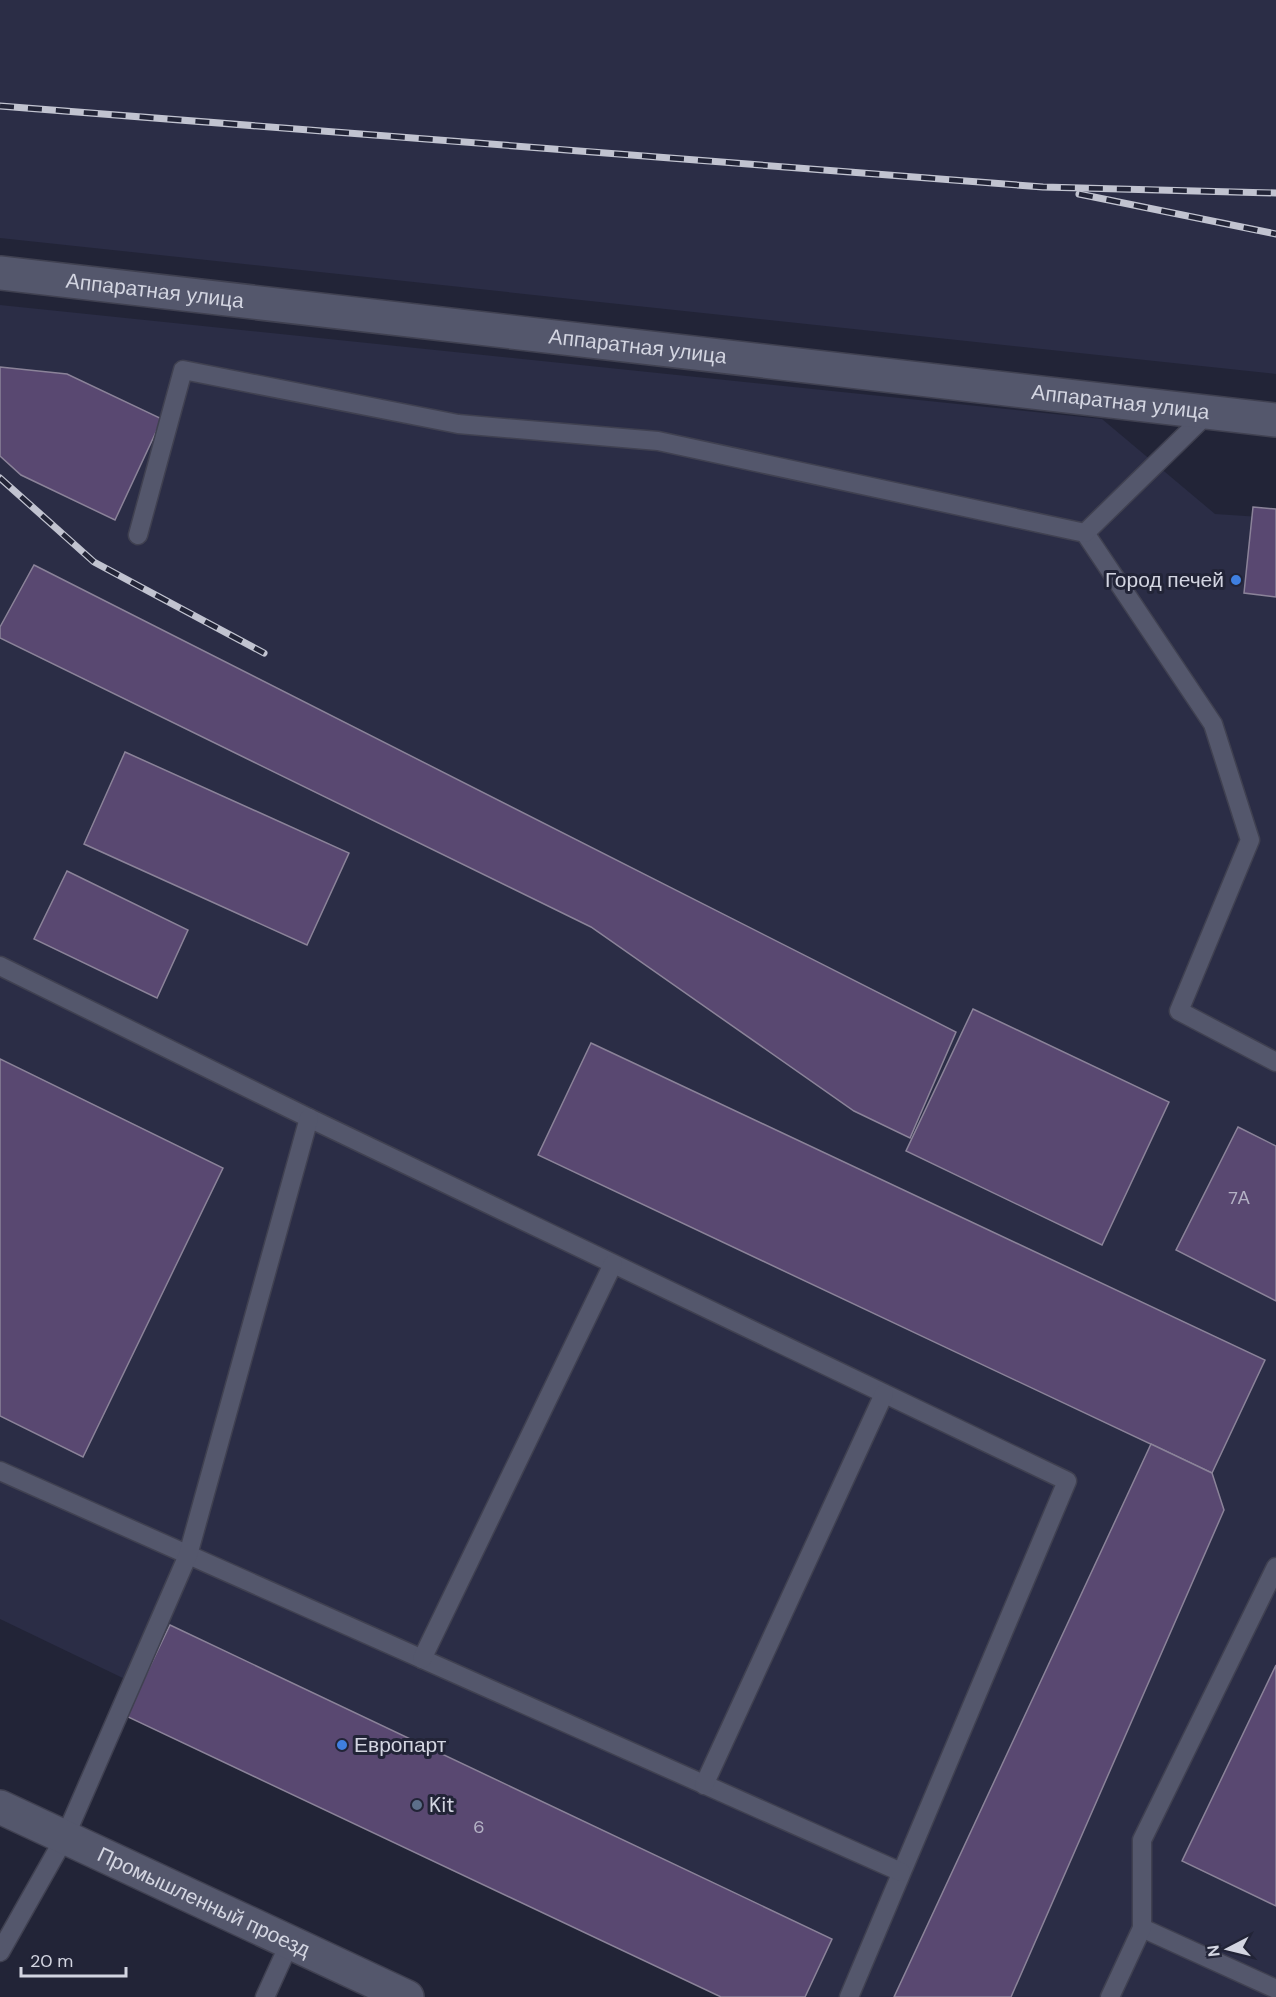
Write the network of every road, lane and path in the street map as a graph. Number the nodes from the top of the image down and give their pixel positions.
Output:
1 (0, 273) edge
2 (1209, 412) junction
3 (1276, 420) edge
4 (1085, 533) junction
5 (138, 536) dead end
6 (0, 966) edge
7 (1276, 1062) edge
8 (309, 1118) junction
9 (613, 1264) junction
10 (884, 1394) junction
11 (0, 1471) edge
12 (188, 1555) junction
13 (1276, 1567) edge
14 (422, 1659) junction
15 (704, 1785) junction
16 (0, 1807) edge
17 (65, 1837) junction
18 (901, 1872) junction
19 (1142, 1928) junction
20 (290, 1942) junction
21 (0, 1952) edge
22 (1276, 1989) edge
23 (265, 1997) edge
24 (407, 1997) edge
25 (849, 1997) edge
26 (1110, 1997) edge

1 - 2 street, Аппаратная улица
2 - 3 street, Аппаратная улица
2 - 4 lane
4 - 5 lane
4 - 7 lane
6 - 8 lane
8 - 9 lane
8 - 12 lane
9 - 10 lane
9 - 14 lane
10 - 15 lane
10 - 18 lane
11 - 12 lane
12 - 14 lane
12 - 17 lane
13 - 19 lane
14 - 15 lane
15 - 18 lane
16 - 17 street, Промышленный проезд
17 - 20 street, Промышленный проезд
17 - 21 lane
18 - 25 lane
19 - 22 lane
19 - 26 lane
20 - 23 lane
20 - 24 street, Промышленный проезд

